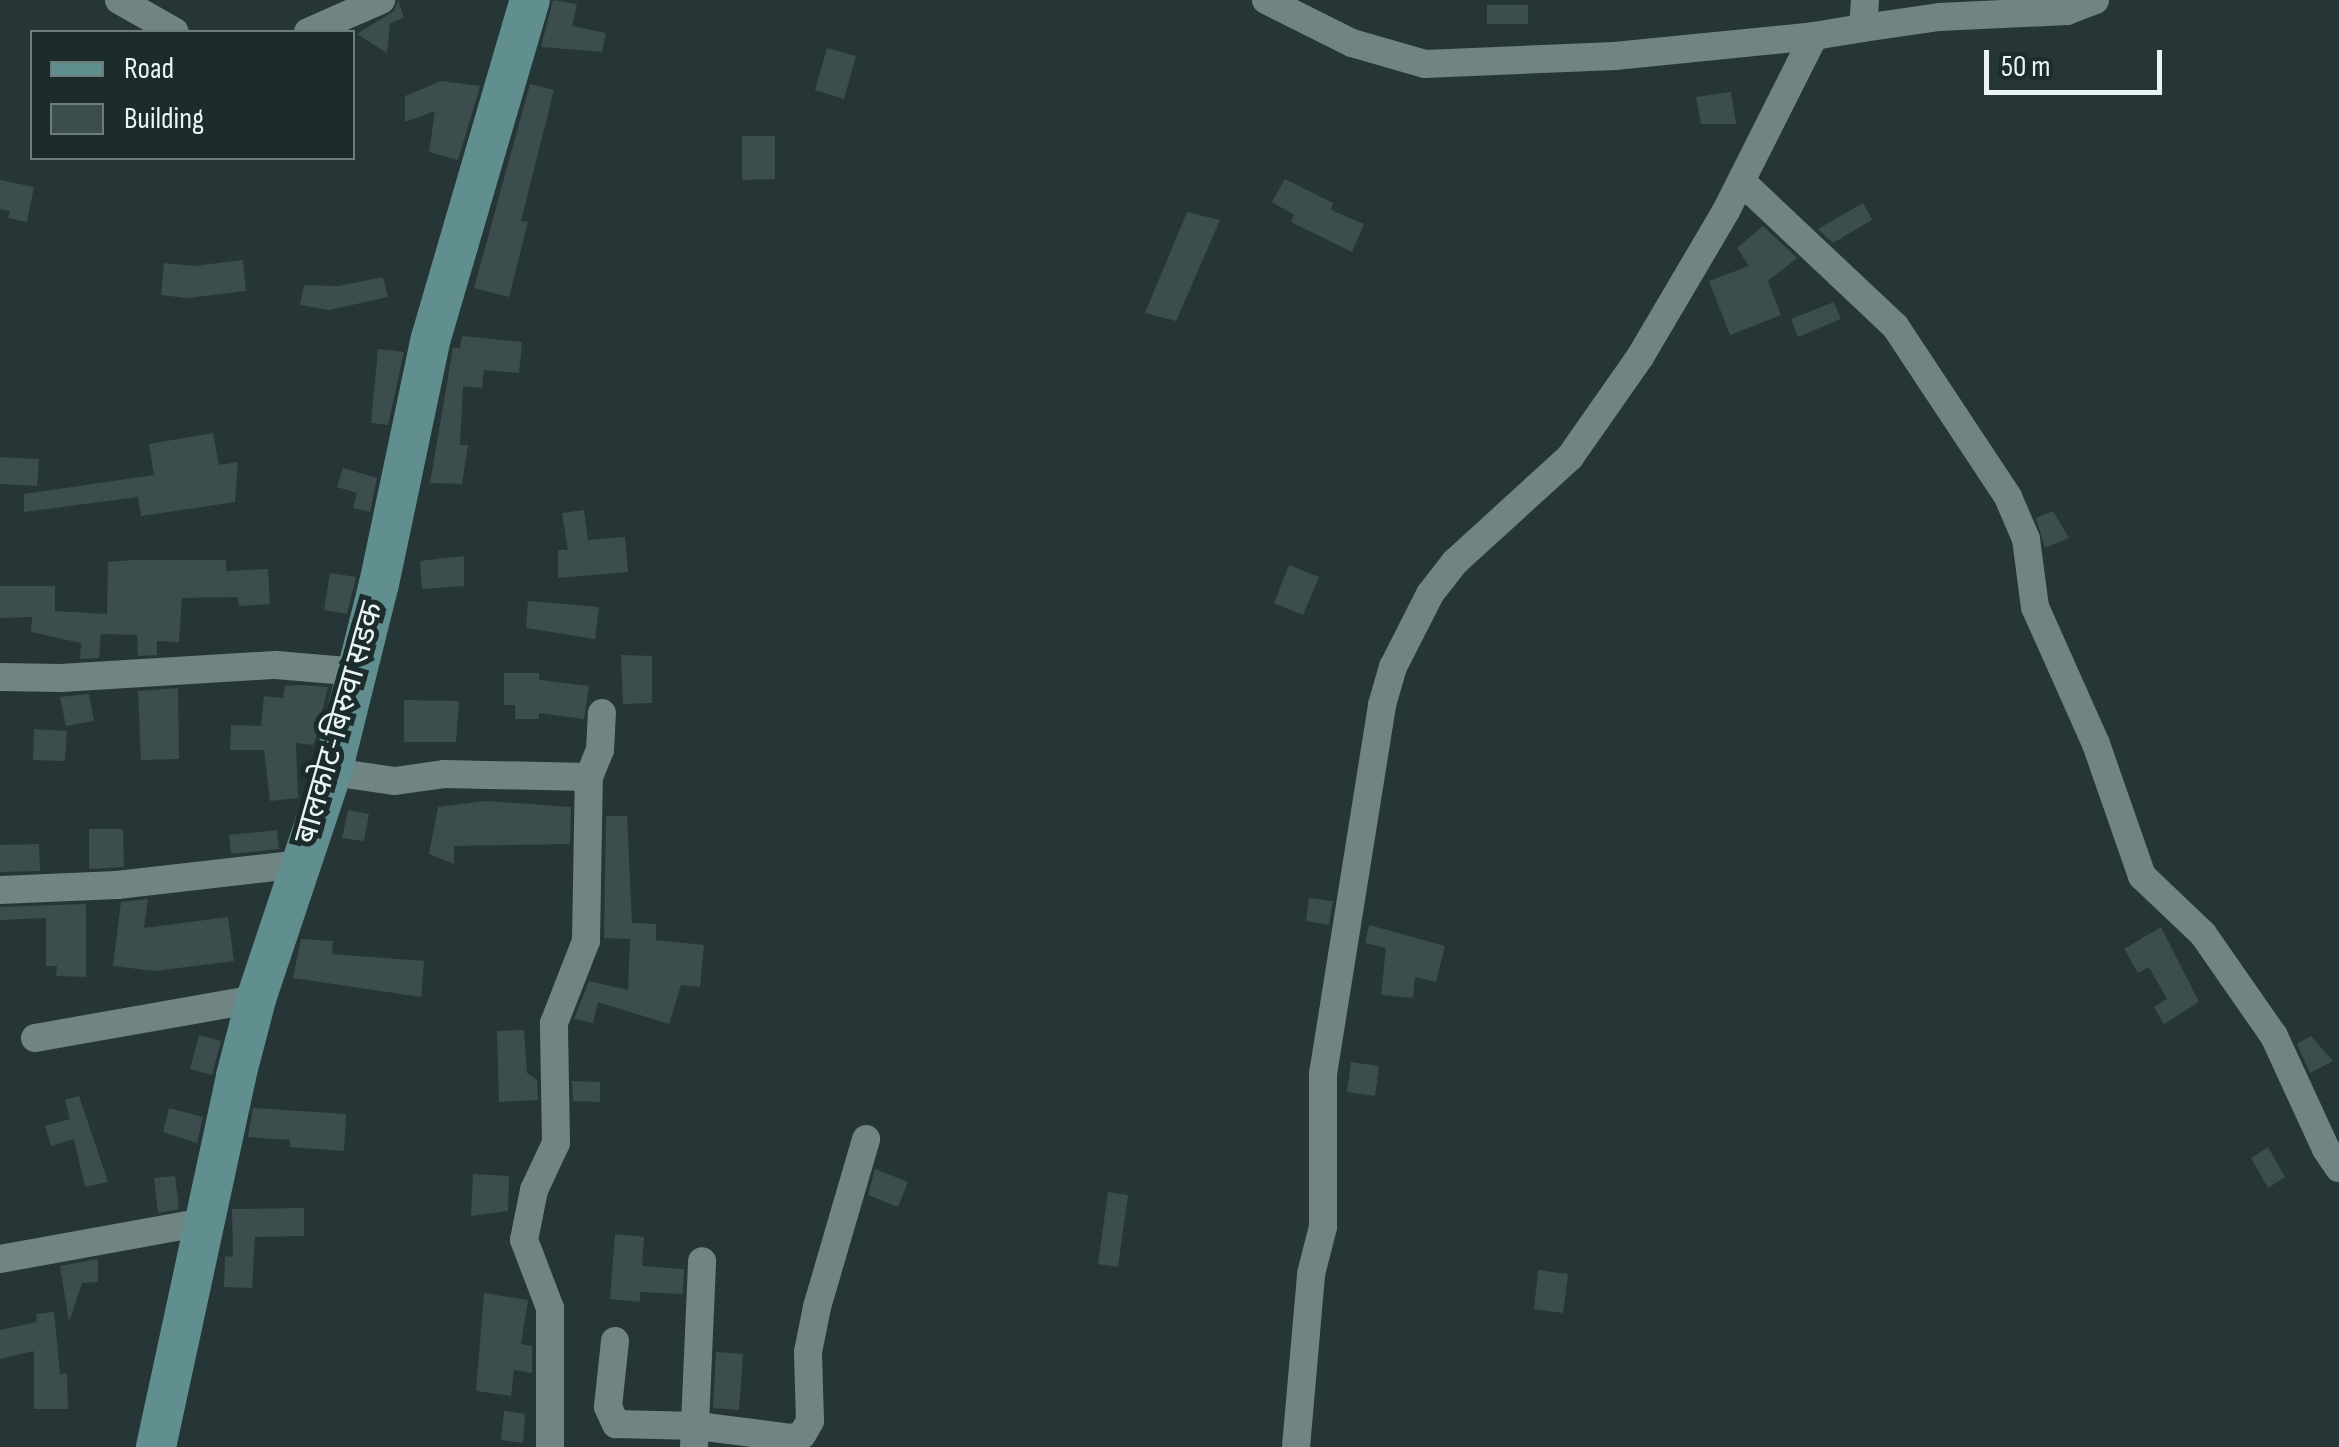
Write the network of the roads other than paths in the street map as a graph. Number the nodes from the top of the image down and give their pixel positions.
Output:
1 (119, 0) edge
2 (381, 0) edge
3 (530, 0) edge
4 (1266, 0) edge
5 (2096, 0) edge
6 (1864, 14) edge
7 (172, 30) edge
8 (313, 30) edge
9 (1814, 36) junction
10 (1742, 182) junction
11 (359, 672) junction
12 (0, 677) edge
13 (602, 714) dead end
14 (332, 772) junction
15 (589, 777) junction
16 (300, 864) junction
17 (0, 890) edge
18 (256, 999) junction
19 (34, 1038) dead end
20 (866, 1139) dead end
21 (2339, 1168) edge
22 (204, 1222) junction
23 (0, 1259) edge
24 (702, 1261) dead end
25 (615, 1341) dead end
26 (695, 1436) edge
27 (156, 1447) edge
28 (550, 1447) edge
29 (1296, 1447) edge

1 - 7 street
2 - 8 street
3 - 11 main road, बालकोट-बिरुवा सडक
4 - 9 street
5 - 6 street
6 - 9 street
9 - 10 street
10 - 21 street
10 - 29 street
11 - 12 street
11 - 14 main road, बालकोट-बिरुवा सडक
13 - 15 street
14 - 15 street
14 - 16 main road, बालकोट-बिरुवा सडक
15 - 28 street
16 - 17 street
16 - 18 main road, बालकोट-बिरुवा सडक
18 - 19 street
18 - 22 main road, बालकोट-बिरुवा सडक
20 - 26 street
22 - 23 street
22 - 27 main road, बालकोट-बिरुवा सडक
24 - 26 street
25 - 26 street

